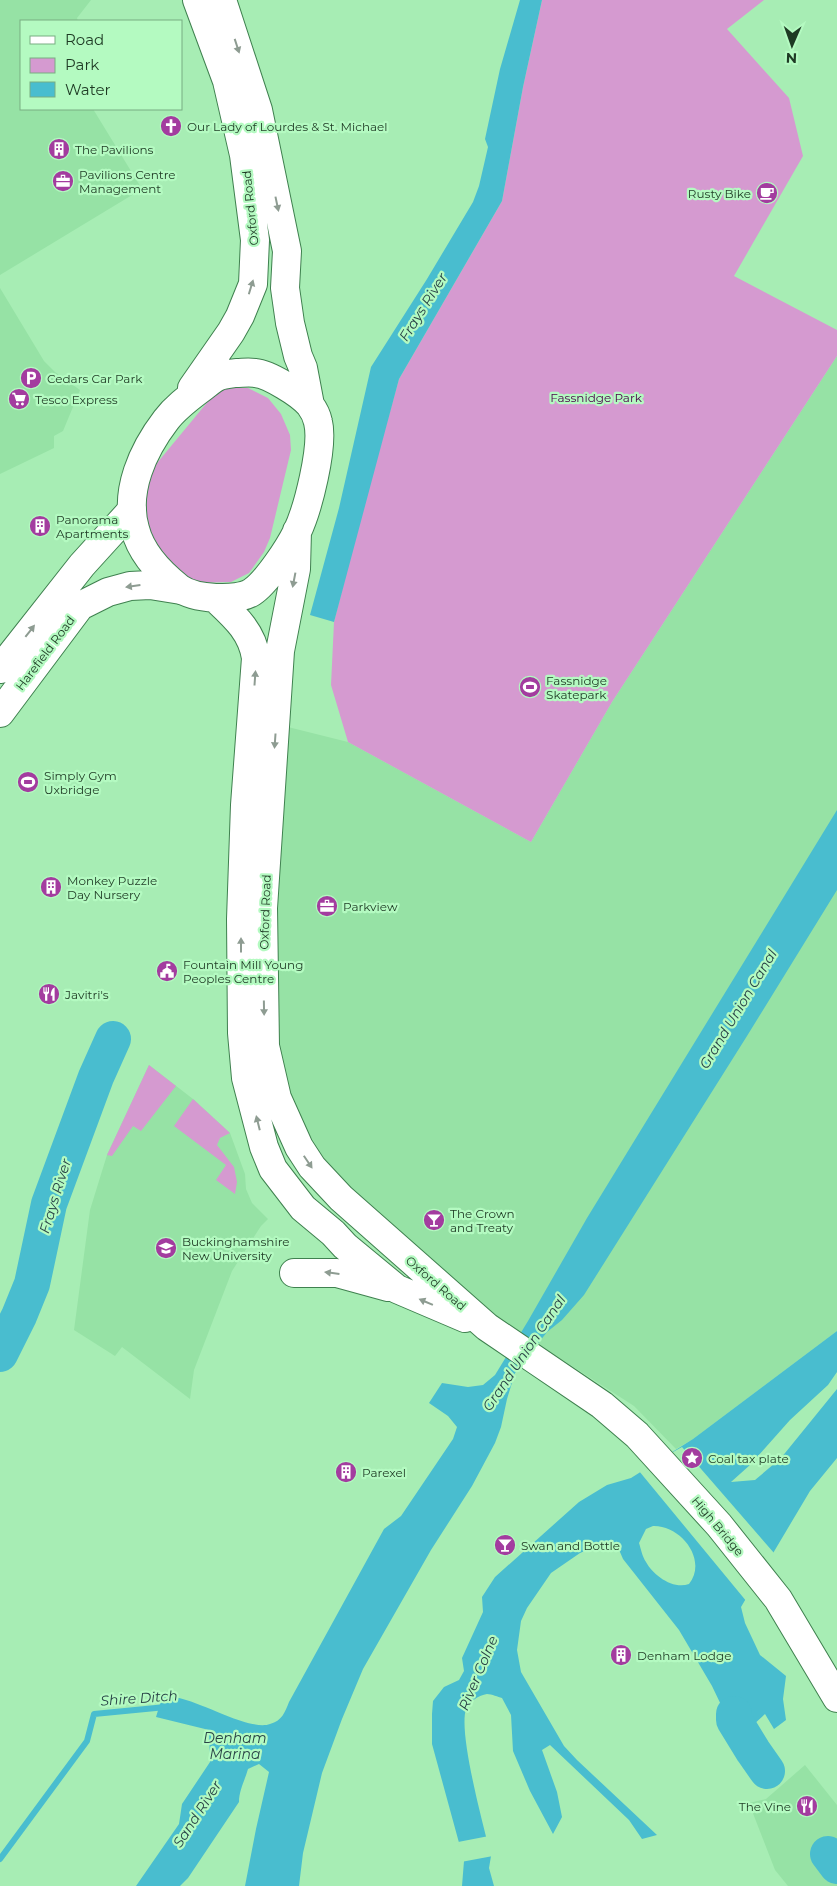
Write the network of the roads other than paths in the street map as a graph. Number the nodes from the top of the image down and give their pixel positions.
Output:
1 (197, 0) edge
2 (222, 0) edge
3 (181, 404) junction
4 (310, 405) junction
5 (132, 510) junction
6 (297, 531) junction
7 (181, 590) junction
8 (215, 598) junction
9 (0, 669) edge
10 (0, 713) edge
11 (294, 1273) dead end
12 (397, 1289) junction
13 (487, 1327) junction
14 (657, 1455) joint
15 (837, 1698) edge

3 -> 1 main road, Oxford Road
2 -> 4 main road, Oxford Road
3 - 4 main road
3 - 5 main road
4 - 6 main road, Oxford Road
5 - 7 main road
9 -> 5 main road, Harefield Road
6 - 8 main road
6 -> 13 main road, Oxford Road
7 - 8 main road, Harefield Road
7 -> 10 main road, Harefield Road
12 -> 8 main road, Oxford Road
12 -> 11 main road
13 -> 12 main road, Oxford Road
13 - 14 main road, Oxford Road
14 - 15 main road, High Bridge

